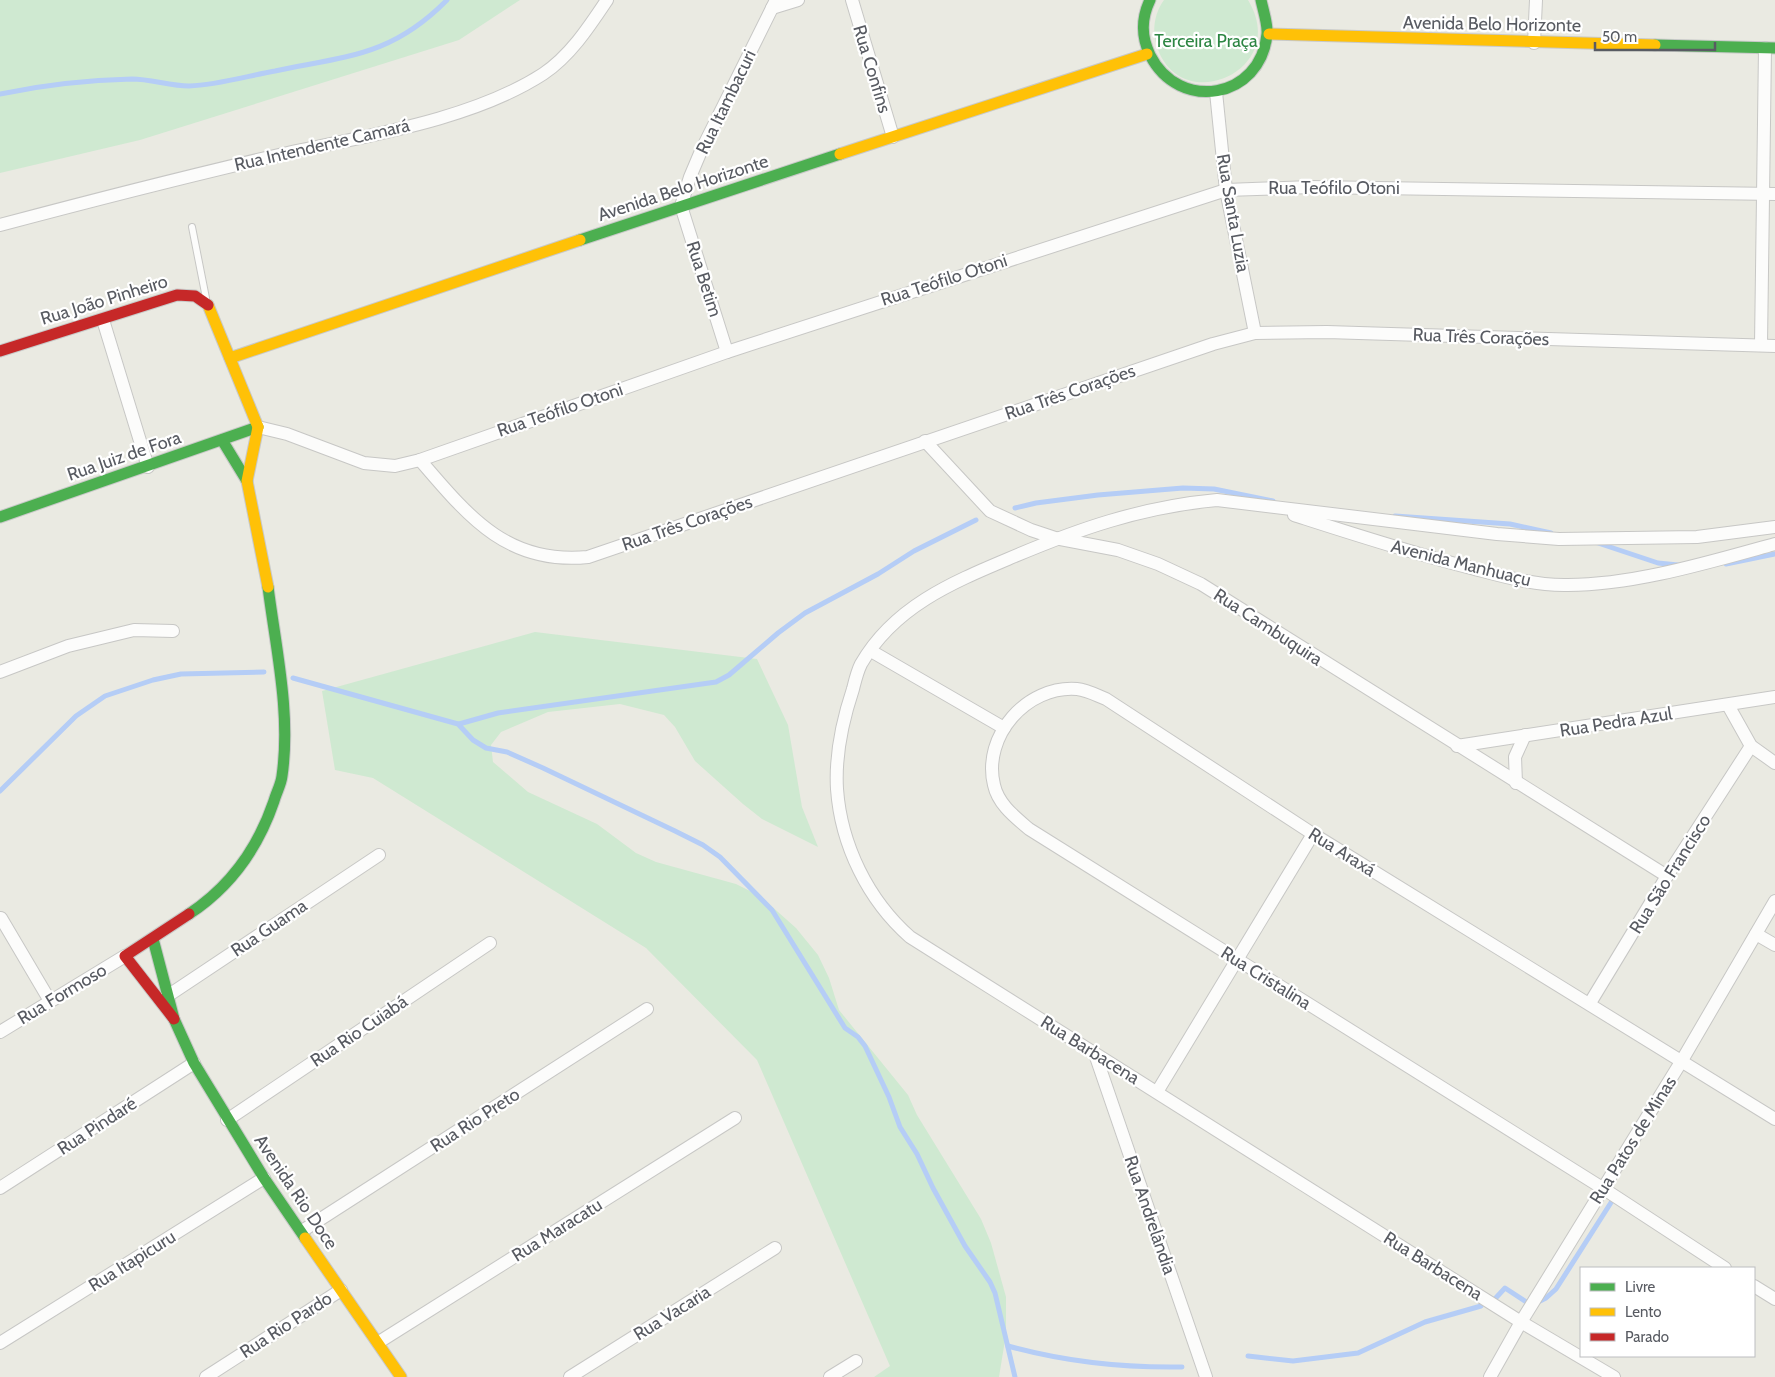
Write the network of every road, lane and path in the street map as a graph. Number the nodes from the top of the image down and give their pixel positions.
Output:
1 (607, 0) edge
2 (798, 0) edge
3 (852, 0) edge
4 (1150, 0) edge
5 (1261, 0) edge
6 (1536, 0) edge
7 (774, 4) edge
8 (1269, 34) junction
9 (1534, 43) junction
10 (1770, 48) edge
11 (1147, 54) junction
12 (1216, 92) junction
13 (893, 137) junction
14 (1226, 190) junction
15 (1769, 194) edge
16 (681, 206) junction
17 (0, 225) edge
18 (192, 227) dead end
19 (206, 302) junction
20 (103, 320) junction
21 (1255, 333) junction
22 (1761, 345) junction
23 (1775, 346) edge
24 (0, 351) edge
25 (727, 352) junction
26 (230, 358) junction
27 (245, 394) junction
28 (258, 427) junction
29 (222, 440) junction
30 (925, 441) junction
31 (420, 460) junction
32 (148, 467) junction
33 (247, 481) junction
34 (1267, 507) junction
35 (0, 516) edge
36 (1775, 527) edge
37 (1055, 538) junction
38 (1775, 544) edge
39 (173, 632) dead end
40 (871, 651) junction
41 (0, 672) edge
42 (1775, 697) edge
43 (1728, 705) junction
44 (1004, 728) junction
45 (1525, 735) junction
46 (1457, 746) junction
47 (1751, 746) junction
48 (1775, 763) edge
49 (1516, 783) junction
50 (1313, 834) junction
51 (379, 855) dead end
52 (1667, 876) junction
53 (1775, 902) edge
54 (1, 918) dead end
55 (1756, 934) junction
56 (153, 939) junction
57 (490, 943) dead end
58 (1775, 945) edge
59 (125, 956) junction
60 (1238, 961) junction
61 (164, 998) junction
62 (50, 1001) junction
63 (1590, 1003) junction
64 (647, 1009) dead end
65 (0, 1032) edge
66 (1095, 1054) junction
67 (1681, 1062) junction
68 (194, 1063) junction
69 (1157, 1092) junction
70 (735, 1118) dead end
71 (1775, 1119) edge
72 (227, 1120) junction
73 (264, 1178) junction
74 (0, 1188) edge
75 (1604, 1189) junction
76 (302, 1231) junction
77 (775, 1248) dead end
78 (1724, 1267) edge
79 (1755, 1287) edge
80 (341, 1290) junction
81 (1775, 1299) edge
82 (1521, 1322) junction
83 (379, 1342) junction
84 (0, 1343) edge
85 (1580, 1357) edge
86 (1580, 1357) edge
87 (856, 1360) dead end
88 (206, 1377) edge
89 (401, 1377) edge
90 (570, 1377) edge
91 (830, 1377) edge
92 (1206, 1377) edge
93 (1490, 1377) edge
94 (1614, 1377) edge

1 - 17 street, Rua Intendente Camará
2 - 7 street
3 - 13 street, Rua Confins
4 - 11 street
5 - 8 street
6 - 9 street
7 - 16 street, Rua Itambacuri
8 - 9 street, Avenida Belo Horizonte
8 - 12 street
9 - 10 street, Avenida Belo Horizonte
10 - 15 street
11 - 12 street
11 - 13 street, Avenida Belo Horizonte
12 - 14 street, Rua Santa Luzia
13 - 16 street, Avenida Belo Horizonte
14 - 15 street, Rua Teófilo Otoni
14 - 21 street, Rua Santa Luzia
14 - 25 street, Rua Teófilo Otoni
15 - 22 street
16 - 25 street, Rua Betim
16 - 26 street, Avenida Belo Horizonte
18 - 19 lane
19 - 20 street, Rua João Pinheiro
19 - 26 street
20 - 24 street, Rua João Pinheiro
20 - 32 street
21 - 22 street, Rua Três Corações
21 - 30 street, Rua Três Corações
22 - 23 street, Rua Três Corações
25 - 31 street, Rua Teófilo Otoni
26 - 27 street
27 - 28 street
27 - 29 street
28 - 29 street, Rua Juiz de Fora
28 - 31 street, Rua Teófilo Otoni
28 - 33 street
29 - 32 street, Rua Juiz de Fora
29 - 33 street
30 - 31 street, Rua Três Corações
30 - 37 street
32 - 35 street, Rua Juiz de Fora
33 - 56 street
34 - 36 street, Avenida Manhuaçu
34 - 37 street, Avenida Manhuaçu
34 - 38 street, Avenida Manhuaçu
37 - 40 street
37 - 46 street, Rua Cambuquira
39 - 41 street
40 - 44 street
40 - 66 street, Rua Barbacena
42 - 43 street, Rua Pedra Azul
43 - 45 street, Rua Pedra Azul
43 - 47 street
44 - 50 street, Rua Araxá
44 - 60 street, Rua Cristalina
45 - 46 street, Rua Pedra Azul
45 - 49 street
46 - 49 street, Rua Cambuquira
47 - 48 street
47 - 52 street, Rua São Francisco
49 - 52 street, Rua Cambuquira
50 - 60 street
50 - 63 street, Rua Araxá
51 - 61 street, Rua Guama
52 - 63 street, Rua São Francisco
53 - 55 street, Rua Patos de Minas
54 - 62 street
55 - 58 street
55 - 67 street, Rua Patos de Minas
56 - 59 street
56 - 61 street, Avenida Rio Doce
57 - 72 street, Rua Rio Cuiabá
59 - 61 street, Avenida Rio Doce
59 - 62 street, Rua Formoso
60 - 69 street
60 - 75 street, Rua Cristalina
61 - 68 street, Avenida Rio Doce
62 - 65 street, Rua Formoso
63 - 67 street, Rua Araxá
64 - 76 street, Rua Rio Preto
66 - 69 street, Rua Barbacena
66 - 92 street, Rua Andrelândia
67 - 71 street, Rua Araxá
67 - 75 street, Rua Patos de Minas
68 - 72 street, Avenida Rio Doce
68 - 74 street, Rua Pindaré
69 - 82 street, Rua Barbacena
70 - 83 street, Rua Maracatu
72 - 73 street, Avenida Rio Doce
73 - 76 street, Avenida Rio Doce
73 - 84 street, Rua Itapicuru
75 - 78 street, Rua Cristalina
75 - 82 street, Rua Patos de Minas
76 - 80 street, Avenida Rio Doce
77 - 90 street, Rua Vacaria
79 - 81 street
80 - 83 street, Avenida Rio Doce
80 - 88 street, Rua Rio Pardo
82 - 85 street, Rua Barbacena
82 - 93 street, Rua Patos de Minas
83 - 89 street, Avenida Rio Doce
86 - 94 street, Rua Barbacena
87 - 91 street

